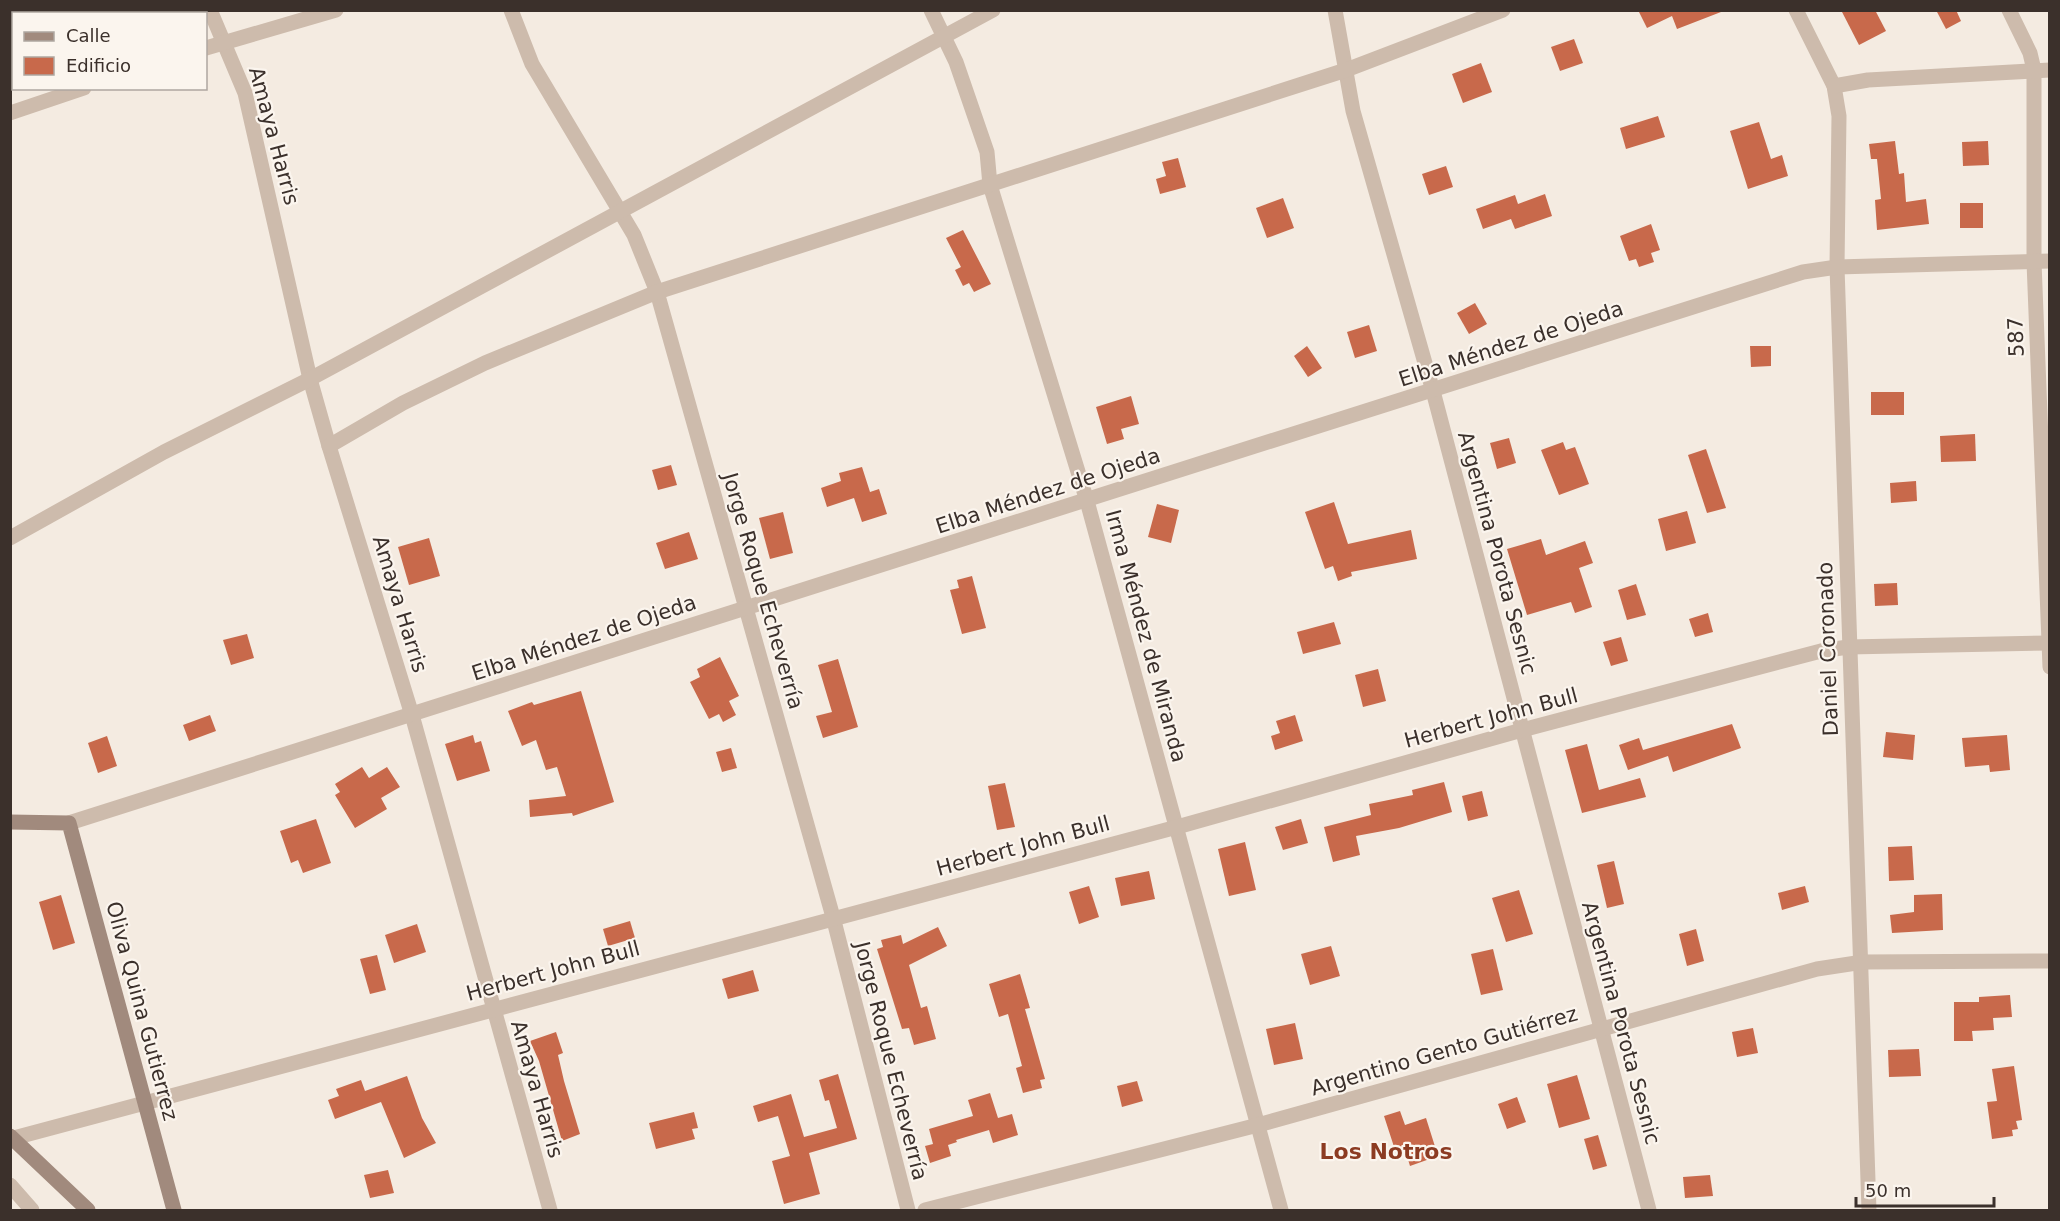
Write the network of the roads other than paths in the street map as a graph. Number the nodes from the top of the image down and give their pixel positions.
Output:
1 (210, 10) edge
2 (336, 10) edge
3 (511, 10) edge
4 (931, 10) edge
5 (993, 10) edge
6 (1335, 10) edge
7 (1503, 10) edge
8 (1796, 10) edge
9 (2009, 10) edge
10 (944, 37) junction
11 (223, 42) junction
12 (207, 48) edge
13 (1346, 70) junction
14 (2042, 70) edge
15 (1834, 86) junction
16 (78, 90) edge
17 (10, 113) edge
18 (990, 185) junction
19 (621, 212) junction
20 (2042, 262) edge
21 (1837, 267) junction
22 (657, 292) junction
23 (310, 379) junction
24 (1433, 391) junction
25 (329, 446) junction
26 (1087, 501) junction
27 (10, 538) edge
28 (746, 609) junction
29 (2049, 643) edge
30 (1848, 647) junction
31 (2049, 667) edge
32 (412, 715) junction
33 (1522, 730) junction
34 (10, 822) edge
35 (69, 823) junction
36 (1177, 827) junction
37 (833, 918) junction
38 (2049, 961) edge
39 (1863, 962) junction
40 (492, 1009) junction
41 (1600, 1029) junction
42 (145, 1102) junction
43 (1258, 1125) junction
44 (11, 1138) edge
45 (10, 1185) edge
46 (32, 1210) edge
47 (88, 1210) edge
48 (174, 1210) edge
49 (550, 1210) edge
50 (908, 1210) edge
51 (925, 1210) edge
52 (1281, 1210) edge
53 (1649, 1210) edge
54 (1869, 1210) edge

1 - 11 street, Amaya Harris
2 - 11 street
3 - 19 street, Jorge Roque Echeverría
4 - 10 street, Irma Méndez de Miranda
5 - 10 street
6 - 13 street, Argentina Porota Sesnic
7 - 13 street
8 - 15 street
9 - 14 street, 587
10 - 18 street, Irma Méndez de Miranda
10 - 19 street
11 - 12 street
11 - 23 street, Amaya Harris
13 - 18 street
13 - 24 street, Argentina Porota Sesnic
14 - 15 street
14 - 20 street, 587
15 - 21 street, Daniel Coronado
16 - 17 street
18 - 22 street
18 - 26 street, Irma Méndez de Miranda
19 - 22 street, Jorge Roque Echeverría
19 - 23 street
20 - 21 street, Elba Méndez de Ojeda
20 - 29 street, 587
21 - 24 street, Elba Méndez de Ojeda
21 - 30 street, Daniel Coronado
22 - 25 street
22 - 28 street, Jorge Roque Echeverría
23 - 25 street, Amaya Harris
23 - 27 street
24 - 26 street, Elba Méndez de Ojeda
24 - 33 street, Argentina Porota Sesnic
25 - 32 street, Amaya Harris
26 - 28 street, Elba Méndez de Ojeda
26 - 36 street, Irma Méndez de Miranda
28 - 32 street, Elba Méndez de Ojeda
28 - 37 street, Jorge Roque Echeverría
29 - 30 street, Herbert John Bull
29 - 31 street, 587
30 - 33 street, Herbert John Bull
30 - 39 street, Daniel Coronado
32 - 35 street, Elba Méndez de Ojeda
32 - 40 street, Amaya Harris
33 - 36 street, Herbert John Bull
33 - 41 street, Argentina Porota Sesnic
34 - 35 street
35 - 42 street, Oliva Quina Gutierrez
36 - 37 street, Herbert John Bull
36 - 43 street, Irma Méndez de Miranda
37 - 40 street, Herbert John Bull
37 - 50 street, Jorge Roque Echeverría
38 - 39 street, Argentino Gento Gutiérrez
39 - 41 street, Argentino Gento Gutiérrez
39 - 54 street, Daniel Coronado
40 - 42 street, Herbert John Bull
40 - 49 street, Amaya Harris
41 - 43 street, Argentino Gento Gutiérrez
41 - 53 street, Argentina Porota Sesnic
42 - 44 street, Herbert John Bull
42 - 48 street, Oliva Quina Gutierrez
43 - 51 street, Argentino Gento Gutiérrez
43 - 52 street, Irma Méndez de Miranda
44 - 47 street
45 - 46 street

